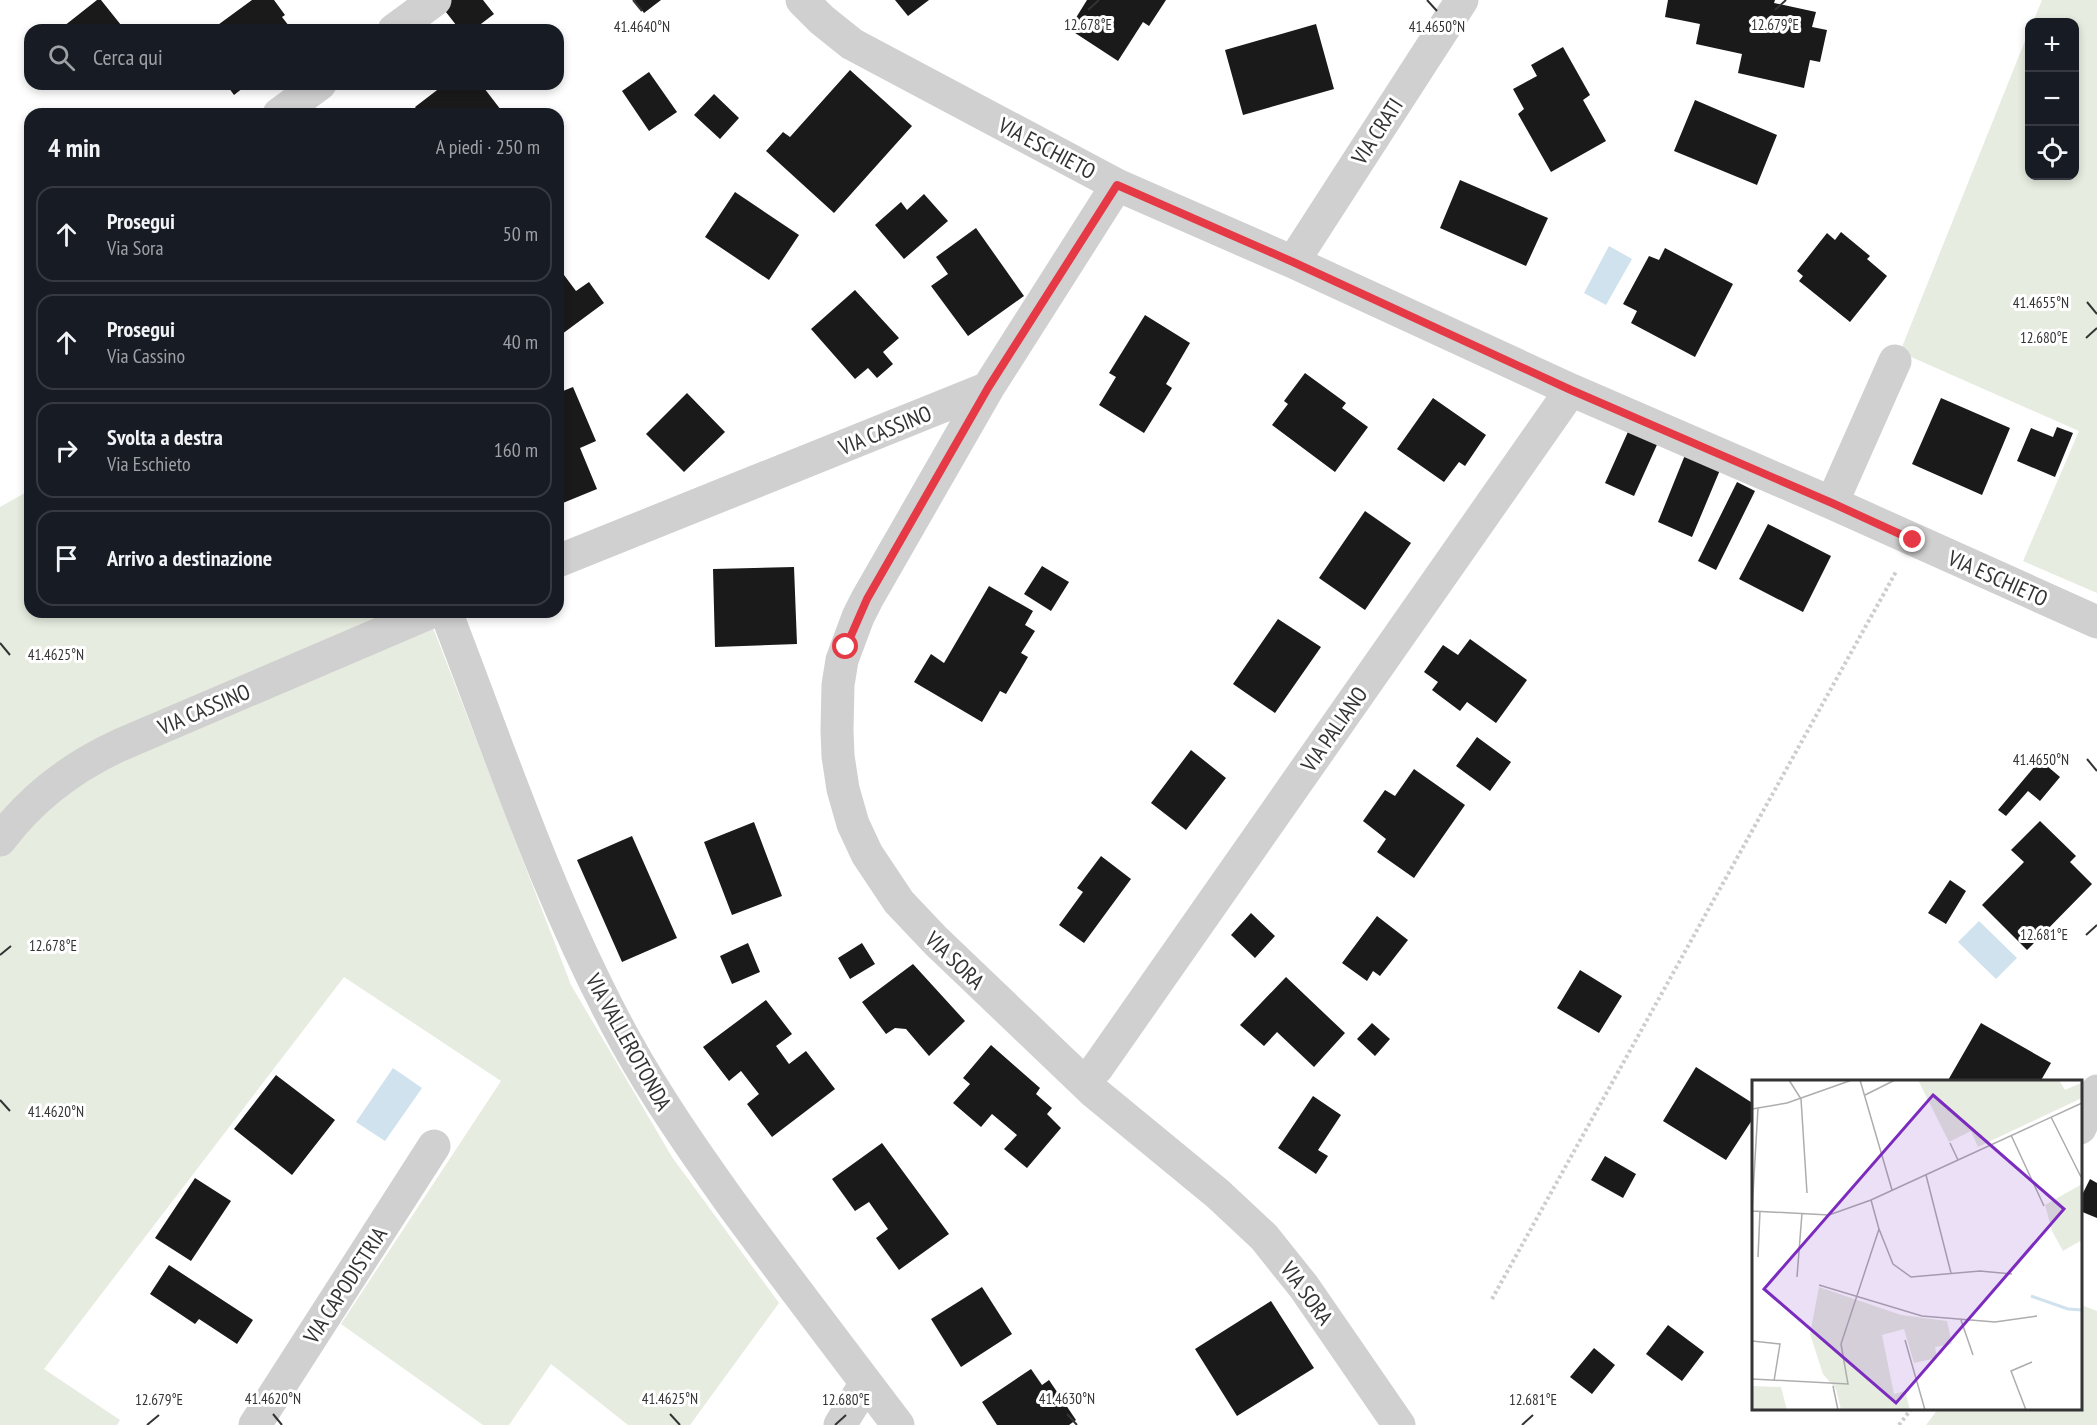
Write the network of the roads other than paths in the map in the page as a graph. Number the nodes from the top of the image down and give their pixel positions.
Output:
1 (435, 0) edge
2 (802, 0) edge
3 (1462, 0) edge
4 (402, 24) edge
5 (312, 90) edge
6 (287, 108) edge
7 (1117, 185) junction
8 (1293, 262) junction
9 (1894, 362) dead end
10 (988, 388) junction
11 (1571, 390) junction
12 (1832, 503) junction
13 (564, 559) edge
14 (417, 618) edge
15 (448, 618) edge
16 (2097, 622) edge
17 (0, 840) edge
18 (1097, 1068) dead end
19 (2097, 1091) edge
20 (2082, 1124) edge
21 (434, 1146) dead end
22 (866, 1383) junction
23 (255, 1425) edge
24 (840, 1425) edge
25 (898, 1425) edge
26 (1399, 1425) edge

1 - 4 street
2 - 7 street, VIA ESCHIETO
3 - 8 street, VIA CRATI
5 - 6 street
7 - 8 street, VIA ESCHIETO
7 - 10 street
8 - 11 street, VIA ESCHIETO
9 - 12 street
10 - 13 street, VIA CASSINO
10 - 26 street, VIA SORA
11 - 12 street, VIA ESCHIETO
11 - 18 street, VIA PALIANO
12 - 16 street, VIA ESCHIETO
14 - 17 street, VIA CASSINO
15 - 22 street, VIA VALLEROTONDA
19 - 20 street
21 - 23 street, VIA CAPODISTRIA
22 - 24 street
22 - 25 street, VIA VALLEROTONDA

